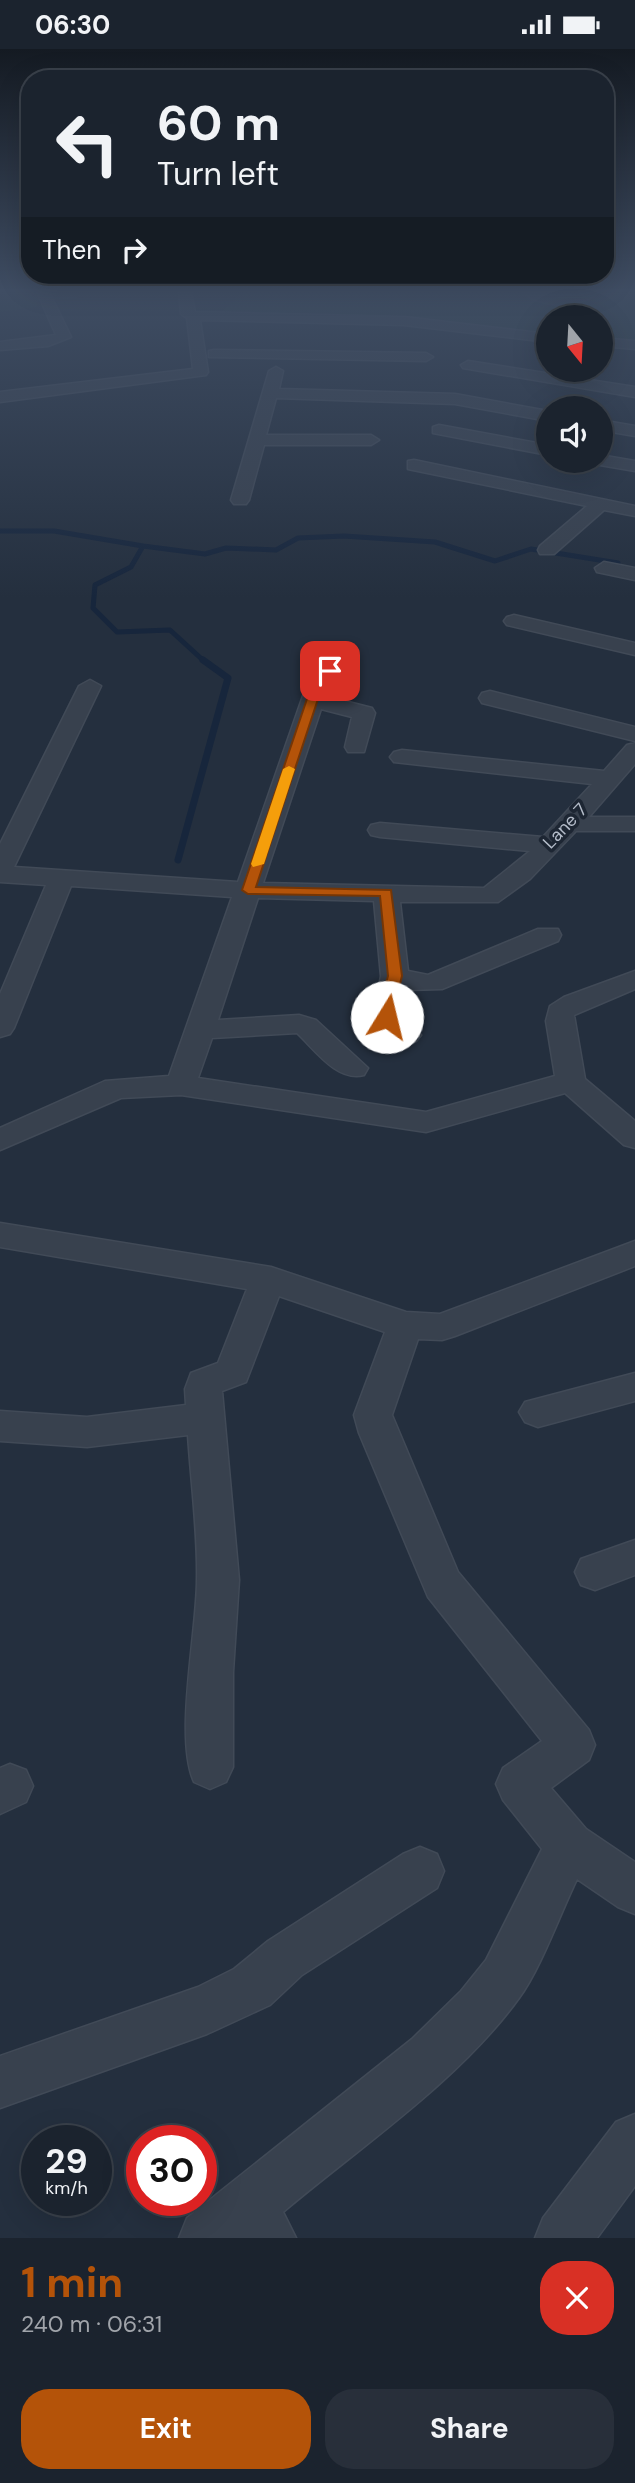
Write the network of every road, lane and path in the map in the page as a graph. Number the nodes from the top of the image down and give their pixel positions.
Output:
1 (23, 394) edge
2 (270, 394) edge
3 (283, 394) edge
4 (0, 397) edge
5 (536, 414) edge
6 (613, 427) edge
7 (439, 430) dead end
8 (635, 431) edge
9 (257, 440) junction
10 (371, 440) dead end
11 (536, 448) edge
12 (613, 462) edge
13 (414, 465) dead end
14 (635, 466) edge
15 (240, 500) dead end
16 (600, 504) junction
17 (635, 511) edge
18 (547, 550) dead end
19 (604, 568) dead end
20 (635, 574) edge
21 (514, 621) dead end
22 (635, 649) edge
23 (330, 671) dead end
24 (90, 686) dead end
25 (490, 698) dead end
26 (313, 699) junction
27 (635, 734) edge
28 (356, 747) dead end
29 (635, 750) edge
30 (402, 757) dead end
31 (609, 779) junction
32 (569, 824) junction
33 (635, 824) edge
34 (380, 830) dead end
35 (547, 845) junction
36 (0, 871) edge
37 (62, 877) junction
38 (248, 890) junction
39 (386, 892) junction
40 (548, 935) dead end
41 (395, 976) junction
42 (635, 979) edge
43 (3, 1012) edge
44 (200, 1030) junction
45 (405, 1035) dead end
46 (353, 1068) dead end
47 (570, 1082) junction
48 (181, 1084) junction
49 (635, 1138) edge
50 (0, 1140) edge
51 (0, 1235) edge
52 (635, 1253) edge
53 (267, 1280) junction
54 (405, 1325) junction
55 (635, 1387) edge
56 (538, 1412) dead end
57 (203, 1418) junction
58 (0, 1426) edge
59 (635, 1557) edge
60 (595, 1572) dead end
61 (210, 1767) dead end
62 (569, 1845) junction
63 (420, 1871) dead end
64 (635, 1890) edge
65 (0, 2082) edge
66 (635, 2141) edge
67 (240, 2228) edge
68 (563, 2238) edge

1 - 4 street
2 - 9 street
3 - 5 street
6 - 8 street
7 - 11 street
9 - 10 street
9 - 15 street
12 - 14 street
13 - 16 street
16 - 17 street
16 - 18 street
19 - 20 street
21 - 22 street
23 - 26 street
24 - 36 street
25 - 27 street
26 - 28 street
26 - 38 street
29 - 31 street, Lane 7
30 - 31 street
31 - 32 street, Lane 7
32 - 33 street
32 - 35 street, Lane 7
34 - 35 street
35 - 39 street, Lane 7
36 - 37 street
37 - 38 street
37 - 43 street
38 - 39 street
38 - 44 street
39 - 41 street
40 - 41 street
41 - 45 street
42 - 47 street
44 - 46 street
44 - 48 street
47 - 48 street
47 - 49 street
48 - 50 street
51 - 53 street
52 - 54 street
53 - 54 street
53 - 57 street
54 - 62 street
55 - 56 street
57 - 58 street
57 - 61 street
59 - 60 street
62 - 64 street
62 - 67 street
63 - 65 street
66 - 68 street

